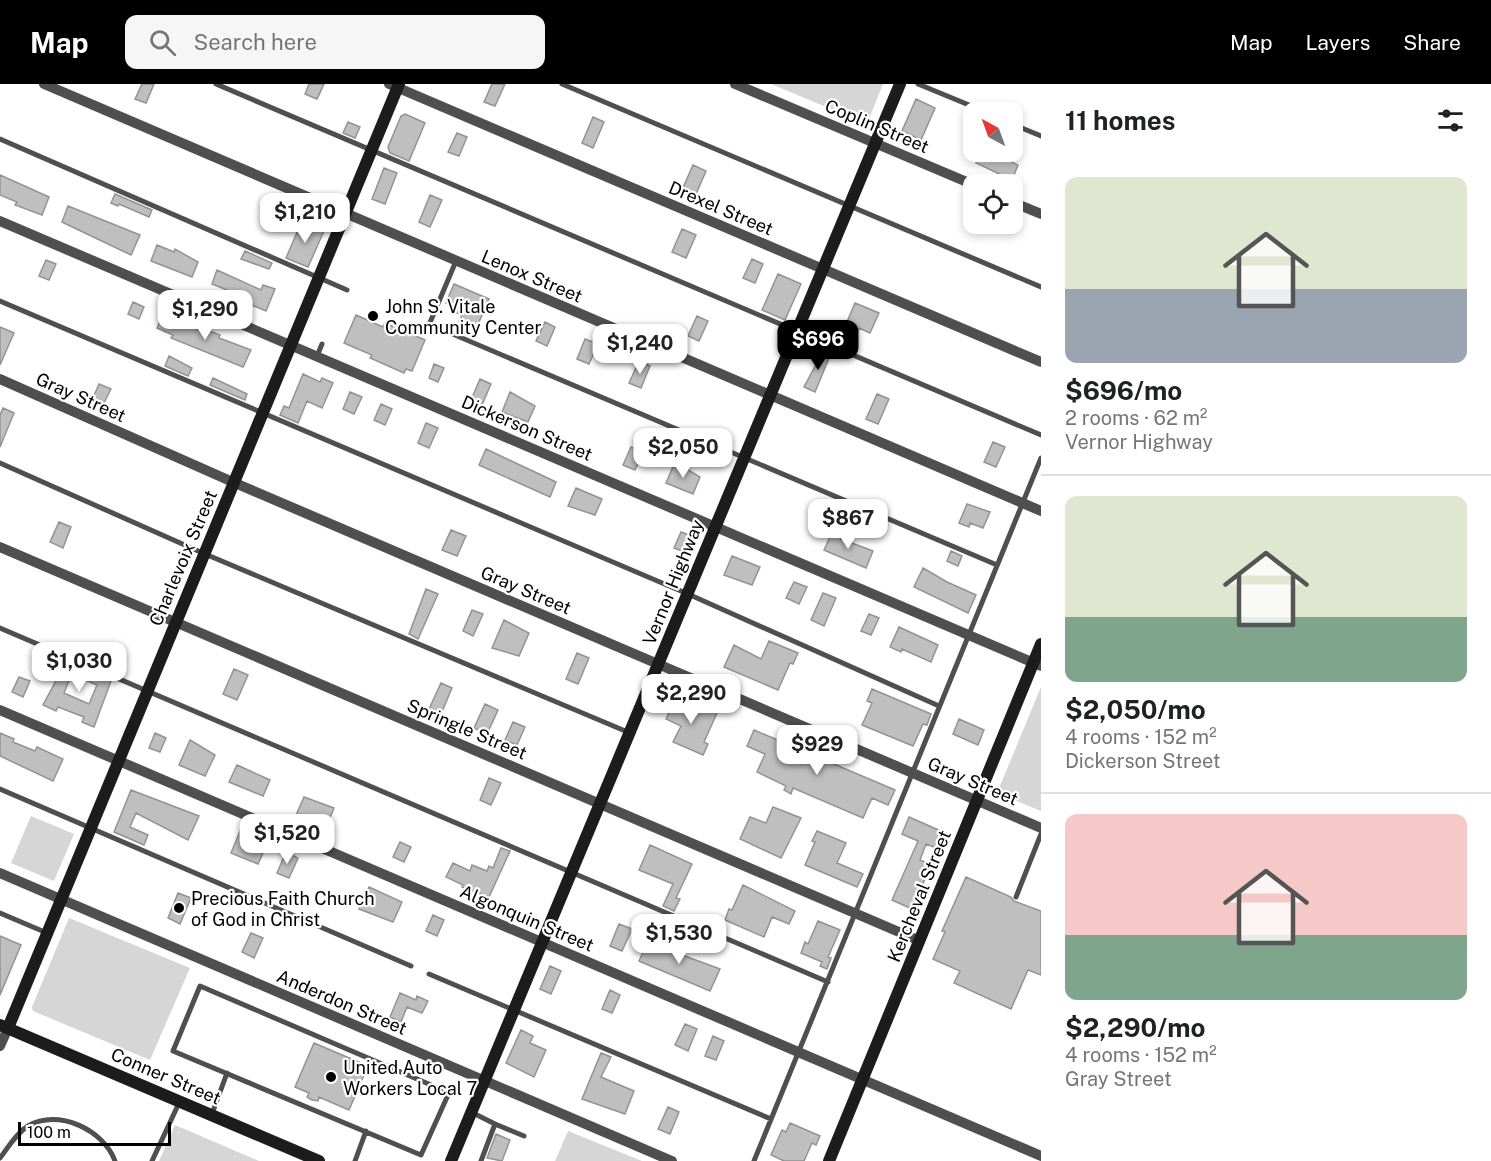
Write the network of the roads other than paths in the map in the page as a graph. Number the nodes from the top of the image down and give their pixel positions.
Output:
1 (44, 84) edge
2 (216, 84) edge
3 (562, 84) edge
4 (735, 84) edge
5 (900, 84) edge
6 (918, 84) edge
7 (395, 85) edge
8 (963, 103) edge
9 (1023, 129) edge
10 (1041, 136) edge
11 (0, 140) edge
12 (875, 143) junction
13 (372, 151) junction
14 (963, 180) edge
15 (849, 206) junction
16 (1023, 207) edge
17 (346, 214) junction
18 (1041, 214) edge
19 (0, 221) edge
20 (456, 261) junction
21 (823, 269) junction
22 (320, 277) junction
23 (1041, 287) edge
24 (347, 290) dead end
25 (0, 301) edge
26 (429, 324) junction
27 (797, 331) junction
28 (426, 332) dead end
29 (322, 344) dead end
30 (291, 345) junction
31 (316, 356) junction
32 (1041, 362) edge
33 (0, 379) edge
34 (771, 395) junction
35 (263, 413) junction
36 (1041, 435) edge
37 (745, 457) junction
38 (1041, 458) edge
39 (0, 463) edge
40 (235, 483) junction
41 (1022, 502) junction
42 (1041, 510) edge
43 (716, 526) junction
44 (0, 547) edge
45 (205, 554) junction
46 (997, 565) junction
47 (688, 594) junction
48 (176, 623) junction
49 (0, 628) edge
50 (969, 635) junction
51 (1041, 644) edge
52 (1037, 664) edge
53 (658, 665) junction
54 (148, 691) junction
55 (939, 706) junction
56 (0, 710) edge
57 (630, 732) junction
58 (119, 760) junction
59 (913, 773) junction
60 (0, 789) edge
61 (977, 800) junction
62 (600, 804) junction
63 (91, 828) junction
64 (1041, 828) edge
65 (1041, 834) edge
66 (573, 871) junction
67 (0, 873) edge
68 (1016, 897) dead end
69 (61, 900) junction
70 (0, 913) edge
71 (856, 913) junction
72 (47, 933) junction
73 (920, 941) junction
74 (543, 943) junction
75 (411, 966) dead end
76 (429, 974) dead end
77 (828, 982) junction
78 (514, 1010) junction
79 (4, 1026) edge
80 (0, 1046) edge
81 (799, 1052) junction
82 (227, 1073) junction
83 (863, 1079) junction
84 (485, 1081) junction
85 (180, 1102) junction
86 (471, 1113) junction
87 (212, 1115) junction
88 (771, 1119) junction
89 (495, 1124) junction
90 (366, 1131) junction
91 (524, 1136) dead end
92 (10, 1145) junction
93 (1041, 1156) edge
94 (0, 1158) edge
95 (4, 1161) edge
96 (115, 1161) edge
97 (152, 1161) edge
98 (319, 1161) edge
99 (355, 1161) edge
100 (451, 1161) edge
101 (481, 1161) edge
102 (672, 1161) edge
103 (754, 1161) edge
104 (829, 1161) edge

1 - 17 street, Lenox Street
2 - 13 lane
3 - 15 lane
4 - 12 street, Coplin Street
5 - 12 street, Vernor Highway
6 - 8 lane
7 - 13 street, Charlevoix Street
7 - 21 street, Drexel Street
9 - 10 lane
11 - 22 lane
12 - 14 street, Coplin Street
12 - 15 street, Vernor Highway
13 - 17 street, Charlevoix Street
13 - 27 lane
15 - 21 street, Vernor Highway
15 - 23 lane
16 - 18 street
17 - 20 street, Lenox Street
17 - 22 street, Charlevoix Street
19 - 30 street, Dickerson Street
20 - 26 lane
20 - 34 street, Lenox Street
21 - 27 street, Vernor Highway
21 - 32 street, Drexel Street
22 - 24 lane
22 - 30 street, Charlevoix Street
25 - 35 lane
26 - 28 lane
26 - 37 lane
27 - 34 street, Vernor Highway
27 - 36 lane
29 - 31 lane
30 - 31 street, Dickerson Street
30 - 35 street, Charlevoix Street
31 - 43 street, Dickerson Street
33 - 40 street, Gray Street
34 - 37 street, Vernor Highway
34 - 41 street, Lenox Street
35 - 40 street, Charlevoix Street
35 - 47 lane
37 - 43 street, Vernor Highway
37 - 46 lane
38 - 41 lane
39 - 45 lane
40 - 45 street, Charlevoix Street
40 - 53 street, Gray Street
41 - 42 street, Lenox Street
41 - 46 lane
43 - 47 street, Vernor Highway
43 - 50 street, Dickerson Street
44 - 48 street, Springle Street
45 - 48 street, Charlevoix Street
45 - 57 lane
46 - 50 lane
47 - 53 street, Vernor Highway
47 - 55 lane
48 - 54 street, Charlevoix Street
48 - 62 street, Springle Street
49 - 54 lane
50 - 52 street, Dickerson Street
50 - 55 lane
51 - 52 street, Kercheval Street
52 - 61 street, Kercheval Street
53 - 57 street, Vernor Highway
53 - 59 street, Gray Street
54 - 58 street, Charlevoix Street
54 - 66 lane
55 - 59 lane
56 - 58 street, Algonquin Street
57 - 62 street, Vernor Highway
58 - 63 street, Charlevoix Street
58 - 74 street, Algonquin Street
59 - 61 street, Gray Street
59 - 71 lane
60 - 63 lane
61 - 64 street, Gray Street
61 - 73 street, Kercheval Street
62 - 66 street, Vernor Highway
62 - 71 street, Springle Street
63 - 69 street, Charlevoix Street
63 - 75 lane
65 - 68 lane
66 - 74 street, Vernor Highway
66 - 77 lane
67 - 69 street, Anderdon Street
69 - 72 street, Charlevoix Street
69 - 84 street, Anderdon Street
70 - 72 lane
71 - 73 street, Springle Street
71 - 77 lane
72 - 79 street, Charlevoix Street
73 - 83 street, Kercheval Street
74 - 78 street, Vernor Highway
74 - 81 street, Algonquin Street
76 - 78 lane
77 - 81 lane
78 - 84 street, Vernor Highway
78 - 88 lane
79 - 80 street, Charlevoix Street
79 - 85 street, Conner Street
81 - 83 street, Algonquin Street
81 - 88 lane
82 - 87 lane
82 - 90 lane
82 - 90 lane
83 - 93 street, Algonquin Street
83 - 104 street, Kercheval Street
84 - 86 street, Vernor Highway
84 - 102 street, Anderdon Street
85 - 87 street, Conner Street
85 - 97 lane
86 - 89 lane
86 - 100 street, Vernor Highway
87 - 98 street, Conner Street
88 - 103 lane
89 - 91 lane
89 - 101 lane
90 - 99 lane
92 - 94 lane
92 - 95 lane
92 - 96 lane

